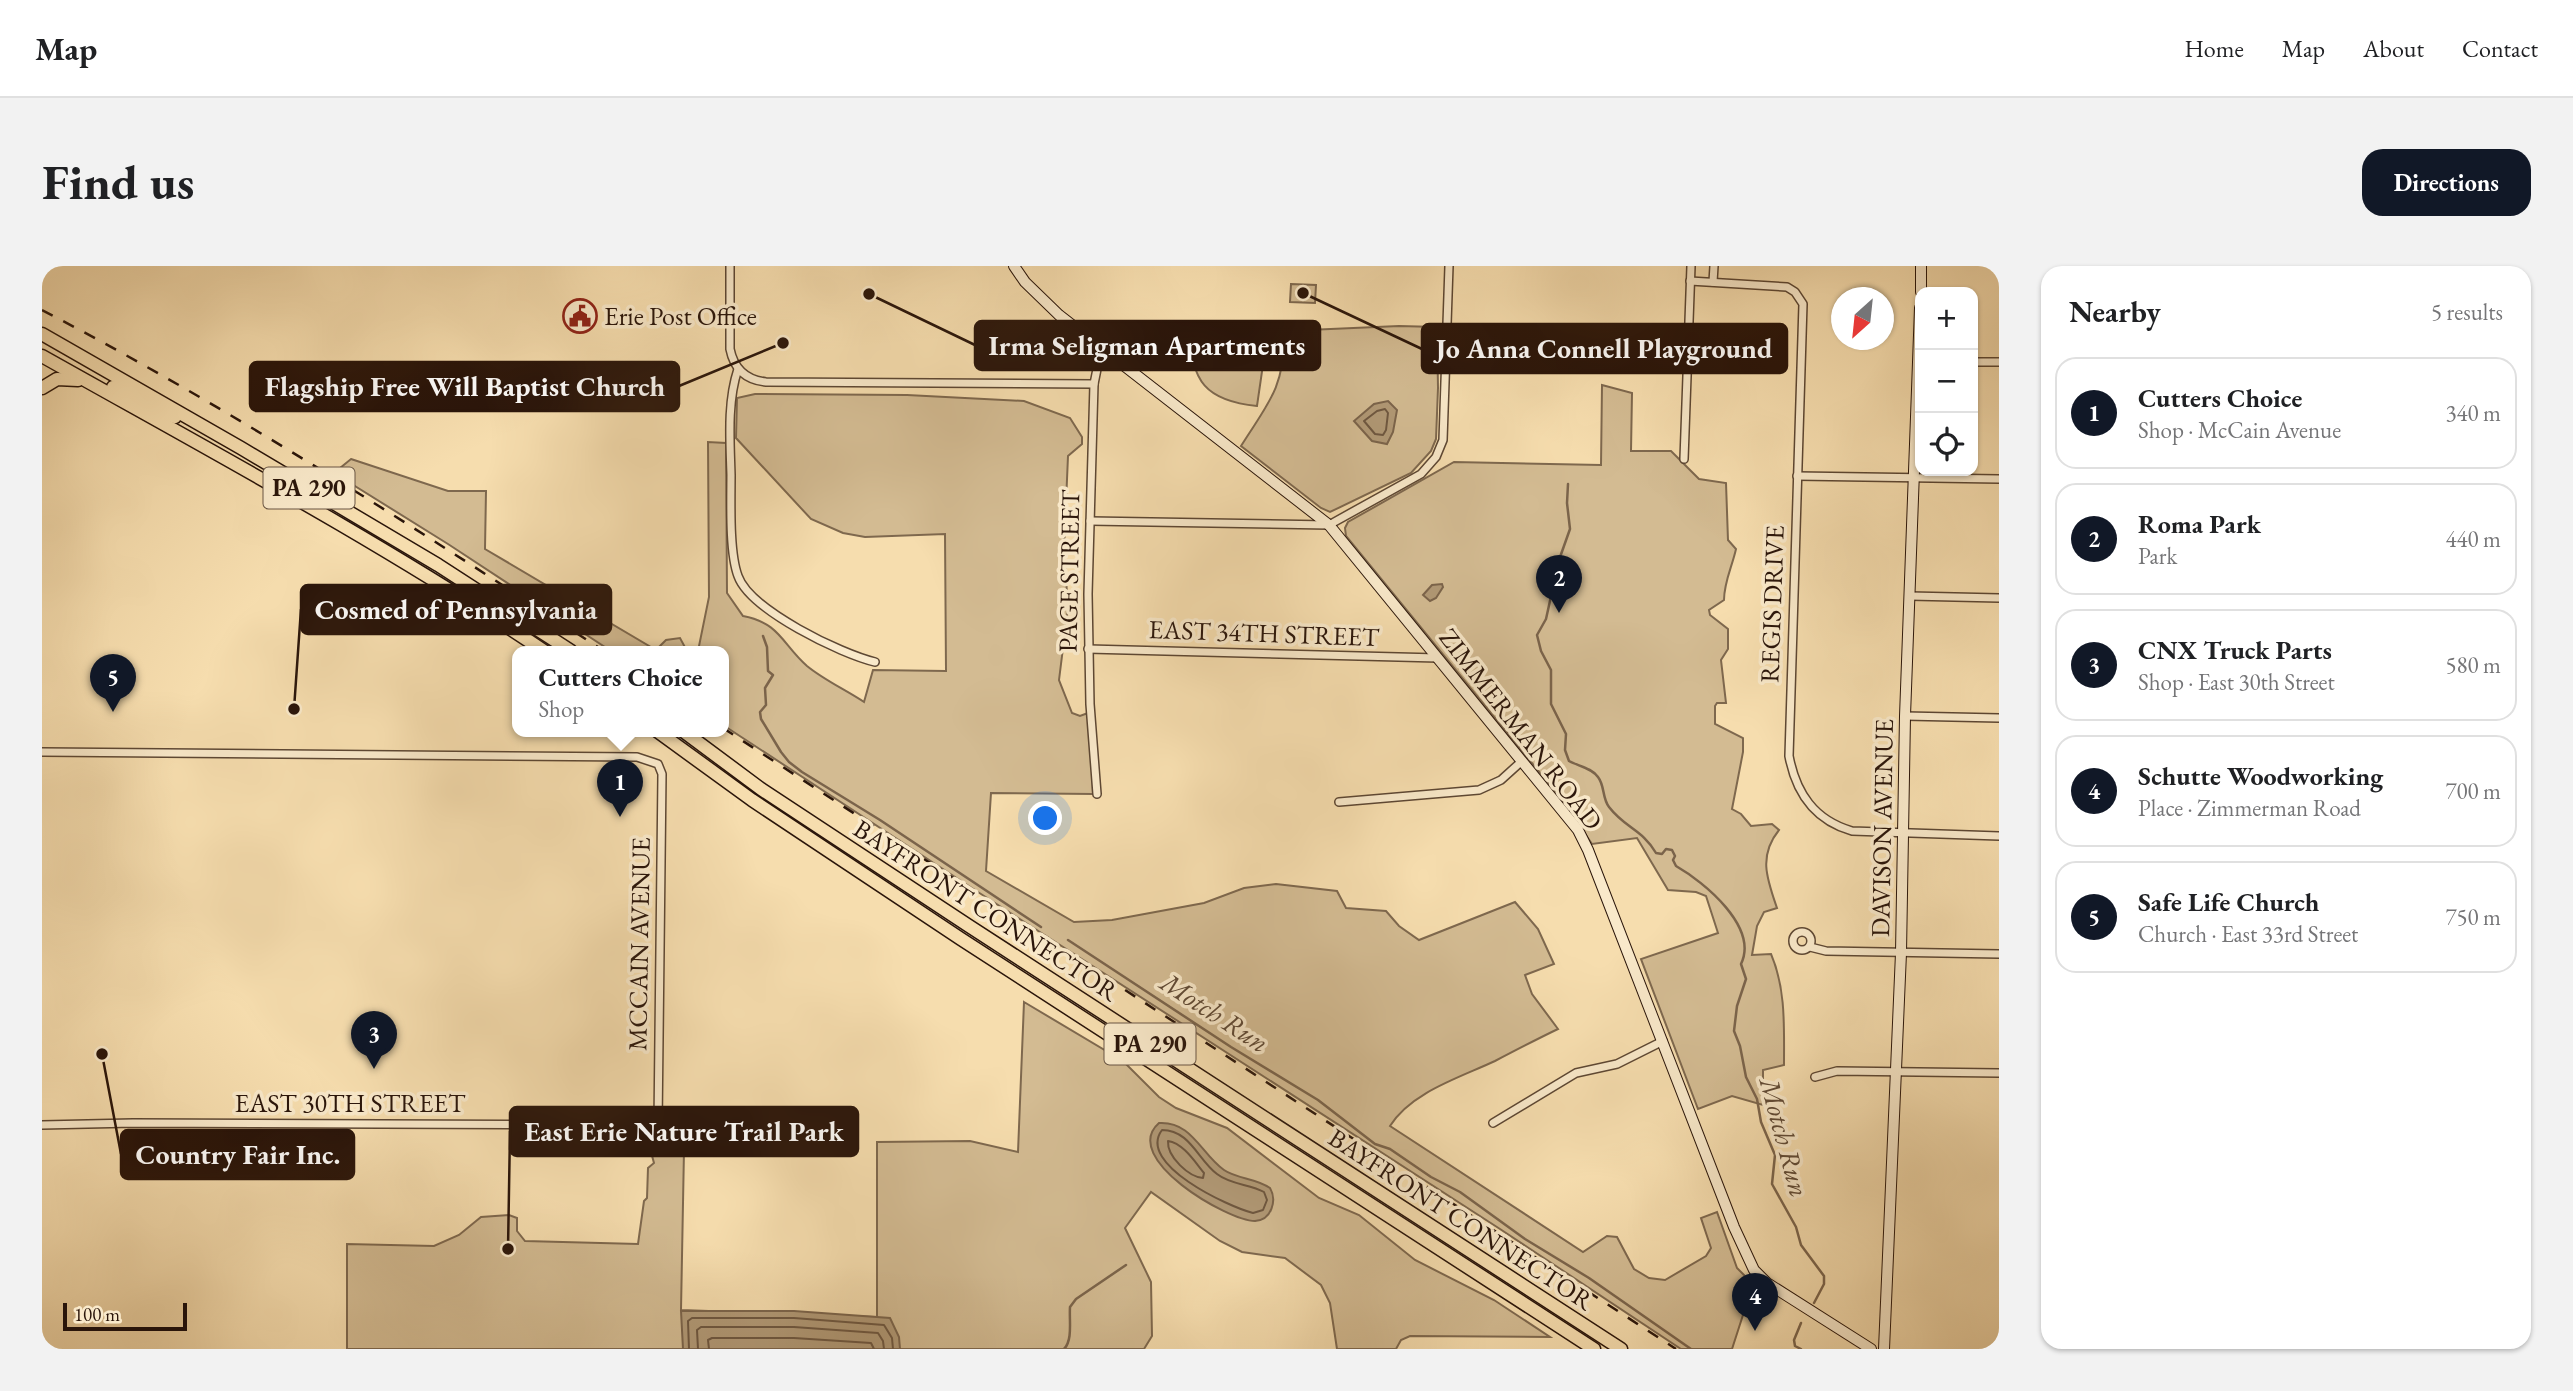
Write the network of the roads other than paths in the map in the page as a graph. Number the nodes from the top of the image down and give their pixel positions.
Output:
1 (730, 266) edge
2 (1014, 266) edge
3 (1449, 266) edge
4 (1691, 266) edge
5 (1714, 266) edge
6 (1922, 266) edge
7 (1690, 281) junction
8 (1713, 282) junction
9 (1921, 287) edge
10 (42, 334) edge
11 (42, 349) edge
12 (1101, 349) junction
13 (42, 356) edge
14 (1978, 362) edge
15 (1999, 362) edge
16 (738, 369) junction
17 (1094, 384) junction
18 (42, 388) edge
19 (104, 391) junction
20 (1917, 413) edge
21 (221, 436) junction
22 (1684, 459) dead end
23 (1797, 476) junction
24 (1915, 478) junction
25 (1999, 480) edge
26 (1090, 521) junction
27 (1329, 525) junction
28 (1910, 596) junction
29 (1999, 598) edge
30 (536, 646) edge
31 (563, 646) edge
32 (1088, 649) junction
33 (1439, 658) junction
34 (875, 662) dead end
35 (1905, 716) junction
36 (1999, 718) edge
37 (665, 737) edge
38 (691, 737) edge
39 (42, 752) edge
40 (1522, 761) junction
41 (1097, 794) dead end
42 (1339, 802) dead end
43 (1903, 834) junction
44 (1999, 836) edge
45 (1810, 947) dead end
46 (1901, 953) junction
47 (1999, 954) edge
48 (1663, 1041) junction
49 (1895, 1071) junction
50 (1999, 1073) edge
51 (1815, 1077) dead end
52 (1493, 1123) dead end
53 (42, 1125) edge
54 (658, 1125) joint
55 (1594, 1349) edge
56 (1621, 1349) edge
57 (1871, 1349) edge
58 (1884, 1349) edge

1 - 16 street
2 - 12 street, ZIMMERMAN ROAD
3 - 27 street
4 - 7 street
5 - 8 street
6 - 9 street
7 - 8 street
7 - 22 street
8 - 23 street, REGIS DRIVE
10 - 21 highway, PA 290
11 - 21 highway
12 - 17 street, PAGE STREET
12 - 27 street, ZIMMERMAN ROAD
13 - 19 highway, PA 290
14 - 15 street
16 - 17 street
16 - 34 street
17 - 26 street, PAGE STREET
18 - 19 highway
19 - 30 highway, PA 290
20 - 24 street, DAVISON AVENUE
21 - 31 highway, PA 290
23 - 24 street
23 - 43 street, REGIS DRIVE
24 - 25 street
24 - 28 street, DAVISON AVENUE
26 - 27 street
26 - 32 street, PAGE STREET
27 - 33 street, ZIMMERMAN ROAD
28 - 29 street
28 - 35 street, DAVISON AVENUE
32 - 33 street, EAST 34TH STREET
32 - 41 street, PAGE STREET
33 - 40 street, ZIMMERMAN ROAD
35 - 36 street
35 - 43 street, DAVISON AVENUE
37 - 55 highway, BAYFRONT CONNECTOR / PA 290
38 - 56 highway, BAYFRONT CONNECTOR / PA 290
39 - 54 street, MCCAIN AVENUE
40 - 42 street
40 - 48 street, ZIMMERMAN ROAD
43 - 44 street, REGIS DRIVE
43 - 46 street, DAVISON AVENUE
45 - 46 street
46 - 47 street
46 - 49 street, DAVISON AVENUE
48 - 52 street
48 - 57 street, ZIMMERMAN ROAD
49 - 50 street
49 - 51 street
49 - 58 street, DAVISON AVENUE
53 - 54 street, EAST 30TH STREET

